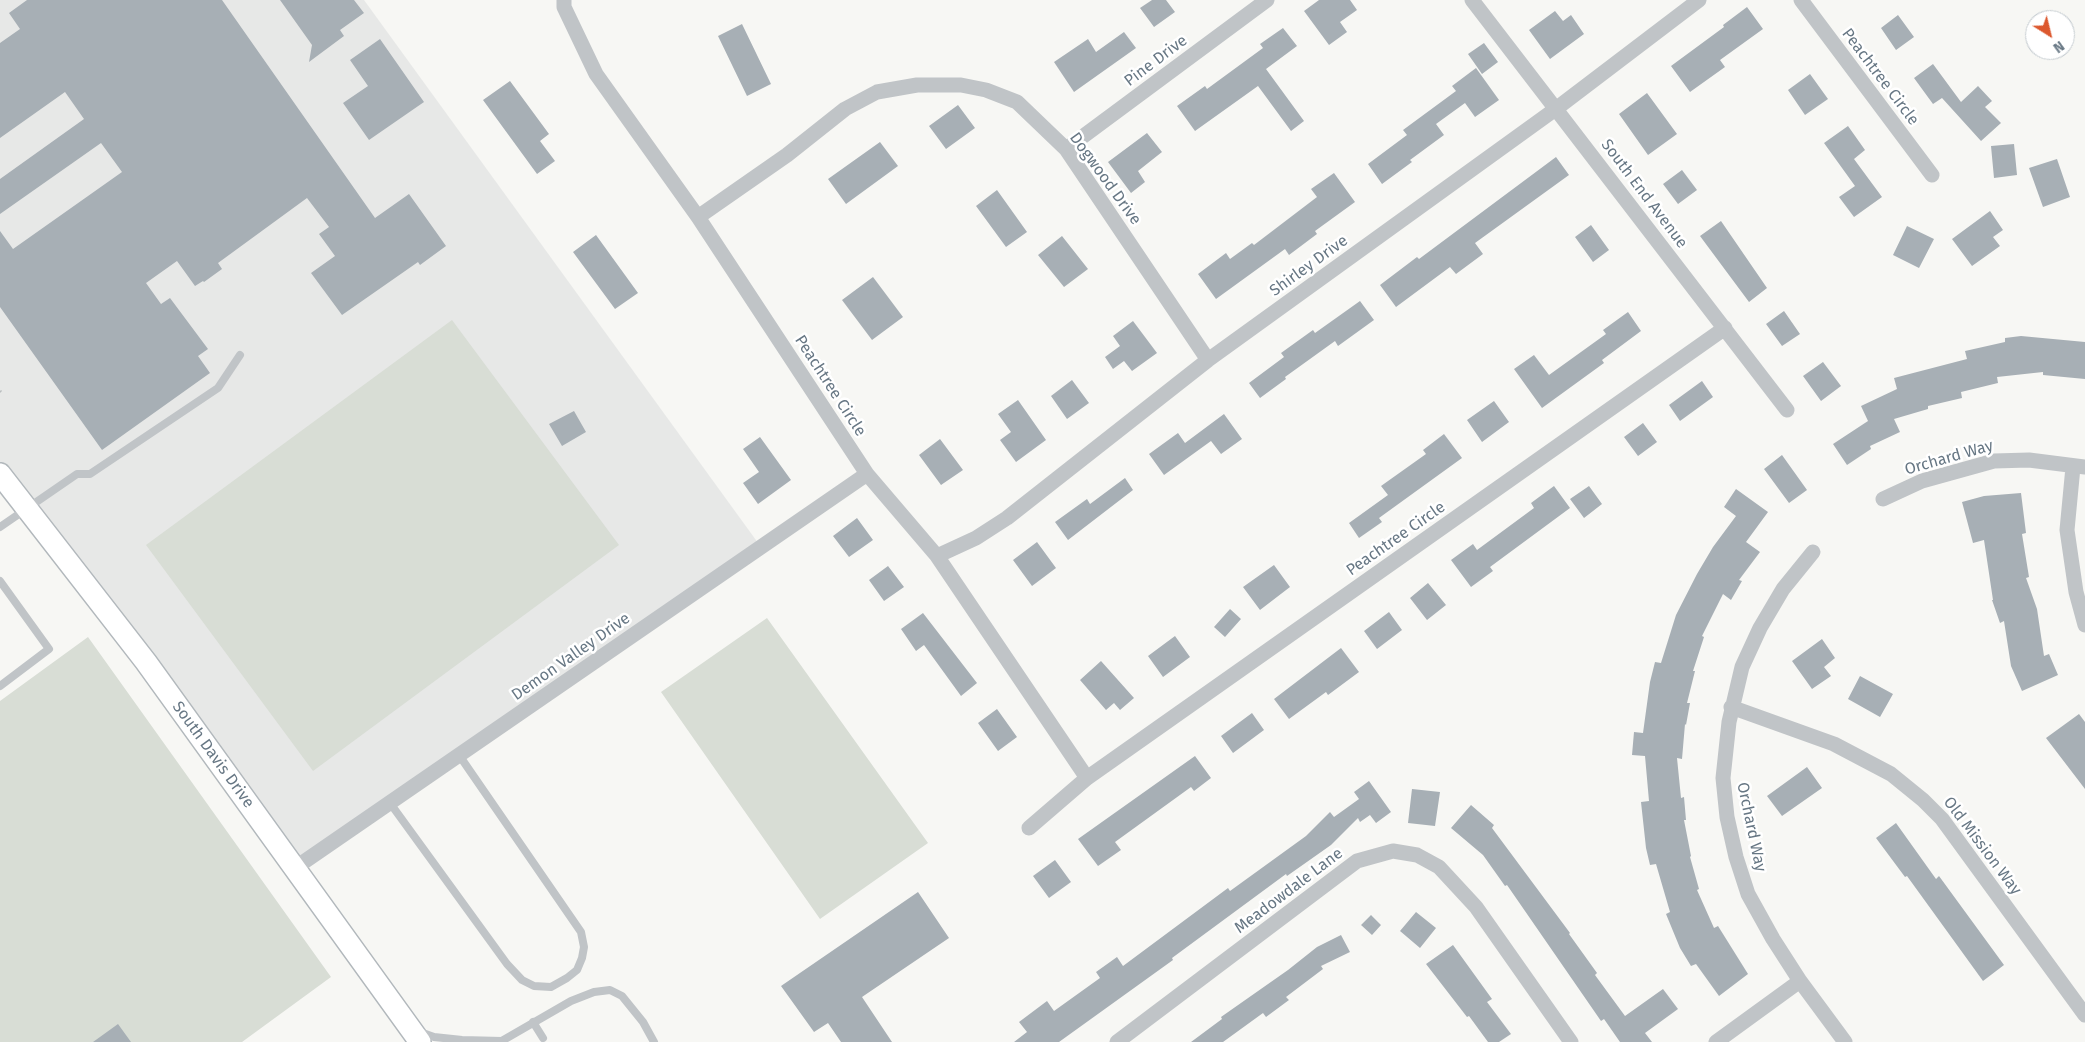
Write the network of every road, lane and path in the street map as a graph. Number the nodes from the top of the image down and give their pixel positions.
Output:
1 (564, 0) edge
2 (1267, 0) edge
3 (1472, 0) edge
4 (1699, 0) edge
5 (1801, 0) edge
6 (1557, 108) junction
7 (1066, 149) junction
8 (1932, 175) dead end
9 (698, 217) junction
10 (1725, 328) junction
11 (240, 355) dead end
12 (1208, 360) junction
13 (1787, 410) dead end
14 (2079, 467) edge
15 (0, 474) edge
16 (867, 474) junction
17 (1883, 499) dead end
18 (27, 509) junction
19 (0, 527) edge
20 (1813, 552) dead end
21 (937, 556) junction
22 (0, 581) edge
23 (2085, 625) edge
24 (0, 686) edge
25 (1732, 707) junction
26 (459, 756) junction
27 (1087, 778) junction
28 (390, 802) junction
29 (1029, 828) dead end
30 (295, 868) junction
31 (1800, 981) junction
32 (2085, 1015) edge
33 (533, 1022) junction
34 (415, 1035) edge
35 (543, 1038) dead end
36 (501, 1041) edge
37 (654, 1042) edge
38 (1116, 1042) edge
39 (1571, 1042) edge
40 (1716, 1042) edge
41 (1845, 1042) edge

1 - 9 street, Peachtree Circle
2 - 7 street, Pine Drive
3 - 6 street, South End Avenue
4 - 6 street, Shirley Drive
5 - 8 street, Peachtree Circle
6 - 10 street, South End Avenue
6 - 12 street, Shirley Drive
7 - 9 street, Dogwood Drive
7 - 12 street, Dogwood Drive
9 - 16 street, Peachtree Circle
10 - 13 street, South End Avenue
10 - 27 street, Peachtree Circle
11 - 18 lane
12 - 21 street, Shirley Drive
14 - 17 street, Orchard Way
14 - 23 street
15 - 18 street, South Davis Drive
16 - 21 street, Peachtree Circle
16 - 26 street, Demon Valley Drive
18 - 19 lane
18 - 30 street, South Davis Drive
20 - 25 street, Orchard Way
21 - 27 street, Peachtree Circle
22 - 24 lane
25 - 31 street, Orchard Way
25 - 32 street, Old Mission Way
26 - 28 street, Demon Valley Drive
26 - 28 lane
27 - 29 street, Peachtree Circle
28 - 30 street, Demon Valley Drive
30 - 34 street, South Davis Drive
31 - 40 street
31 - 41 street, Orchard Way
33 - 35 lane
33 - 36 lane
33 - 37 lane
34 - 36 lane
38 - 39 street, Meadowdale Lane

